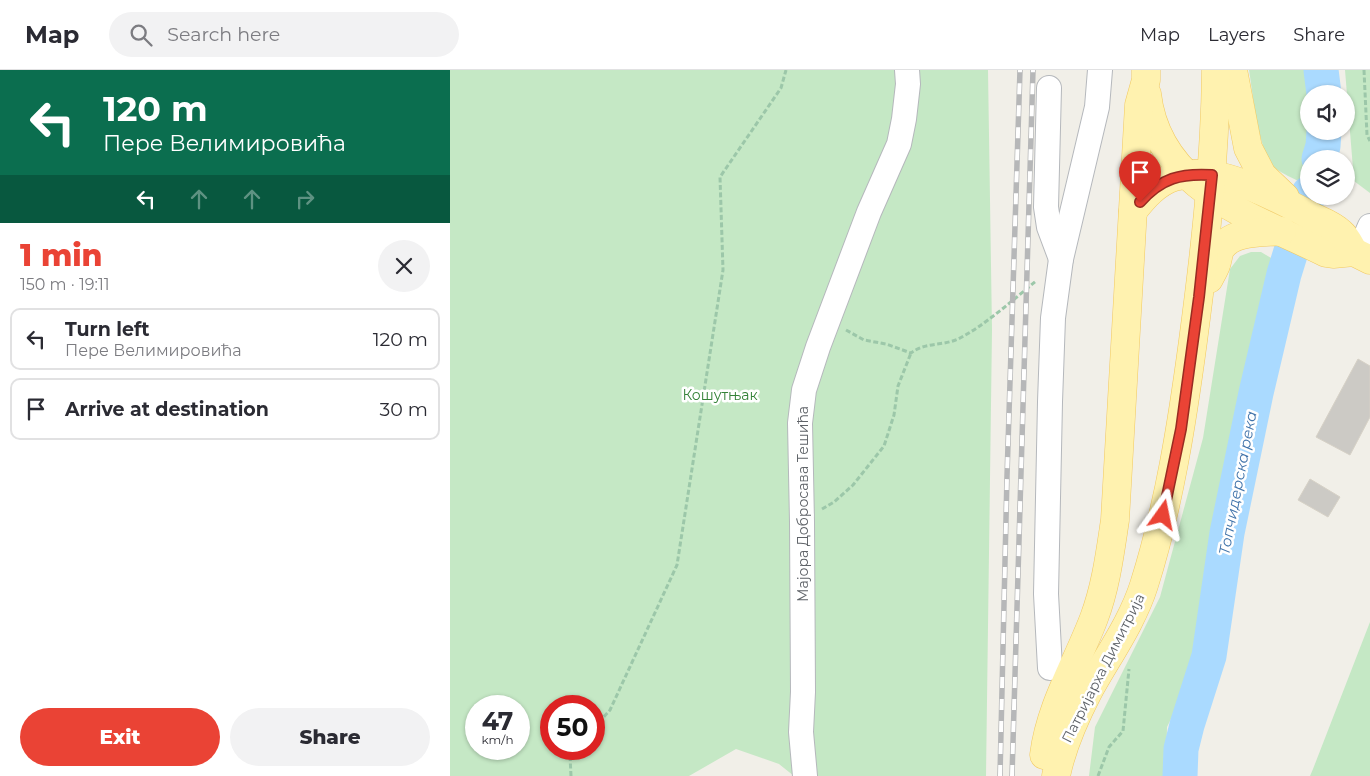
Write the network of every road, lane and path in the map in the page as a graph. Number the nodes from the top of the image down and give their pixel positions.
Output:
1 (786, 70) edge
2 (906, 70) edge
3 (1100, 70) edge
4 (1216, 70) edge
5 (1233, 70) edge
6 (1364, 70) edge
7 (1146, 75) edge
8 (1049, 88) dead end
9 (1370, 141) edge
10 (1203, 182) junction
11 (1292, 206) junction
12 (1133, 211) junction
13 (1370, 226) edge
14 (1284, 232) junction
15 (1331, 241) junction
16 (1361, 256) edge
17 (1061, 259) junction
18 (1199, 297) junction
19 (827, 321) junction
20 (911, 353) junction
21 (802, 522) junction
22 (1129, 665) dead end
23 (1050, 668) dead end
24 (605, 716) edge
25 (570, 760) edge
26 (571, 776) edge
27 (805, 776) edge
28 (1045, 776) edge
29 (1056, 776) edge
30 (1098, 776) edge

1 - 24 path
2 - 19 street, Мајора Добросава Тешића
3 - 17 street
4 - 10 main road, Патријарха Димитрија
5 - 11 main road
6 - 9 path
7 - 10 main road
7 - 12 main road, Патријарха Димитрија
8 - 17 street
10 - 11 main road
10 - 12 main road
10 - 14 main road
10 - 18 main road, Патријарха Димитрија
11 - 15 main road
12 - 28 main road, Патријарха Димитрија
13 - 16 street
14 - 15 main road
14 - 18 main road
15 - 16 main road
17 - 20 path
17 - 23 street
18 - 29 main road, Патријарха Димитрија
19 - 20 path
19 - 21 street, Мајора Добросава Тешића
20 - 21 path
21 - 27 street, Мајора Добросава Тешића
22 - 30 path
25 - 26 path

